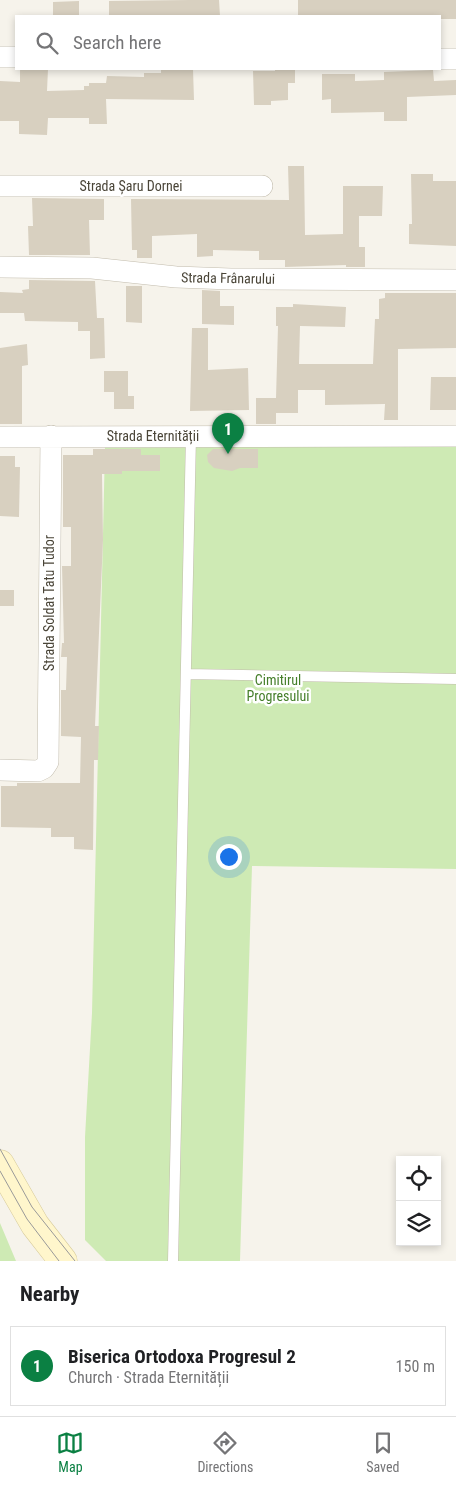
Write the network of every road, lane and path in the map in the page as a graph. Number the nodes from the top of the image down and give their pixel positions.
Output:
1 (0, 57) edge
2 (15, 57) edge
3 (441, 59) edge
4 (456, 59) edge
5 (0, 186) edge
6 (262, 186) dead end
7 (0, 268) edge
8 (456, 280) edge
9 (0, 436) edge
10 (51, 436) junction
11 (191, 436) junction
12 (456, 436) edge
13 (186, 674) junction
14 (456, 679) edge
15 (0, 770) edge
16 (0, 1164) edge
17 (63, 1261) edge
18 (173, 1261) edge

1 - 2 street
3 - 4 street
5 - 6 street, Strada Șaru Dornei
7 - 8 street, Strada Frânarului
9 - 10 street, Strada Eternității
10 - 11 street, Strada Eternității
10 - 15 street, Strada Soldat Tatu Tudor
11 - 12 street, Strada Eternității
11 - 13 lane
13 - 14 lane
13 - 18 lane
16 - 17 main road

